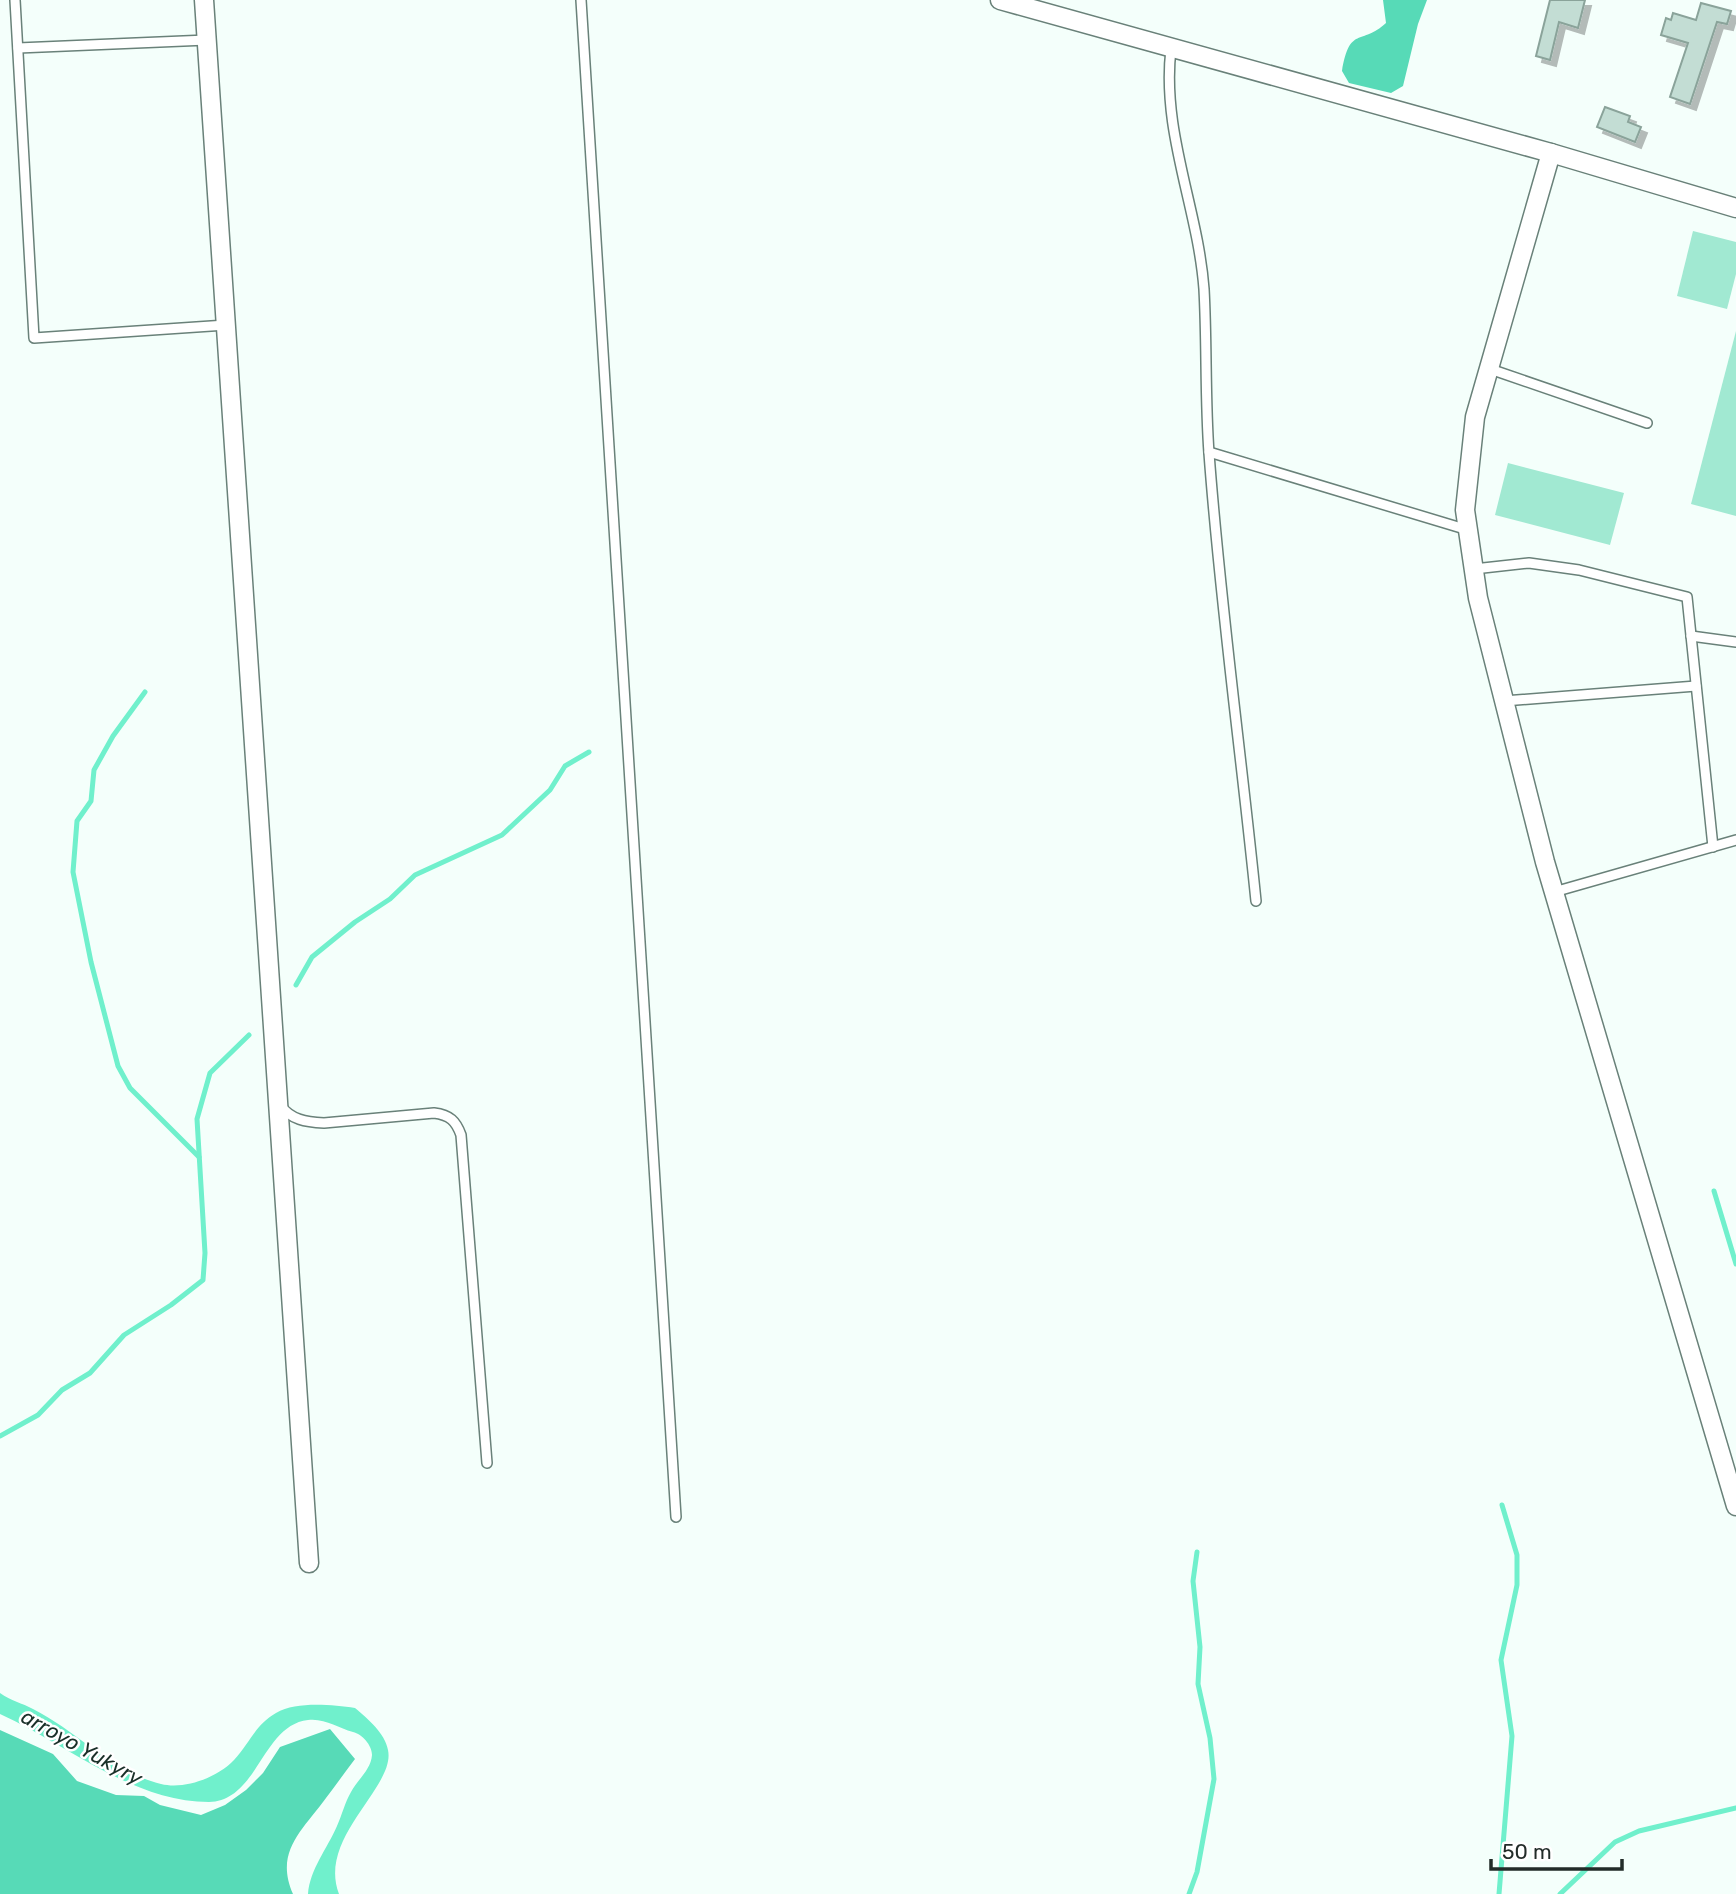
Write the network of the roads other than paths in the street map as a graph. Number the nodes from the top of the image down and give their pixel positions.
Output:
1 (15, 0) edge
2 (204, 0) edge
3 (581, 0) edge
4 (1000, 0) edge
5 (207, 40) junction
6 (18, 48) junction
7 (1171, 49) junction
8 (1551, 153) junction
9 (1736, 208) edge
10 (226, 325) junction
11 (1490, 369) junction
12 (1647, 423) dead end
13 (1209, 452) junction
14 (1468, 530) junction
15 (1474, 569) junction
16 (1691, 636) junction
17 (1736, 642) edge
18 (1696, 686) junction
19 (1504, 701) junction
20 (1736, 840) edge
21 (1713, 847) junction
22 (1554, 892) junction
23 (1256, 901) dead end
24 (279, 1104) junction
25 (487, 1463) dead end
26 (1736, 1506) edge
27 (676, 1517) dead end
28 (310, 1563) dead end

1 - 6 lane
2 - 5 street
3 - 27 lane
4 - 7 street
5 - 6 lane
5 - 10 street
6 - 10 lane
7 - 8 street
7 - 13 lane
8 - 9 street
8 - 11 street
10 - 24 street
11 - 12 lane
11 - 14 street
13 - 14 lane
13 - 23 lane
14 - 15 street
15 - 16 lane
15 - 19 street
16 - 17 lane
16 - 18 lane
18 - 19 lane
18 - 21 lane
19 - 22 street
20 - 21 lane
21 - 22 lane
22 - 26 street
24 - 25 lane
24 - 28 street

